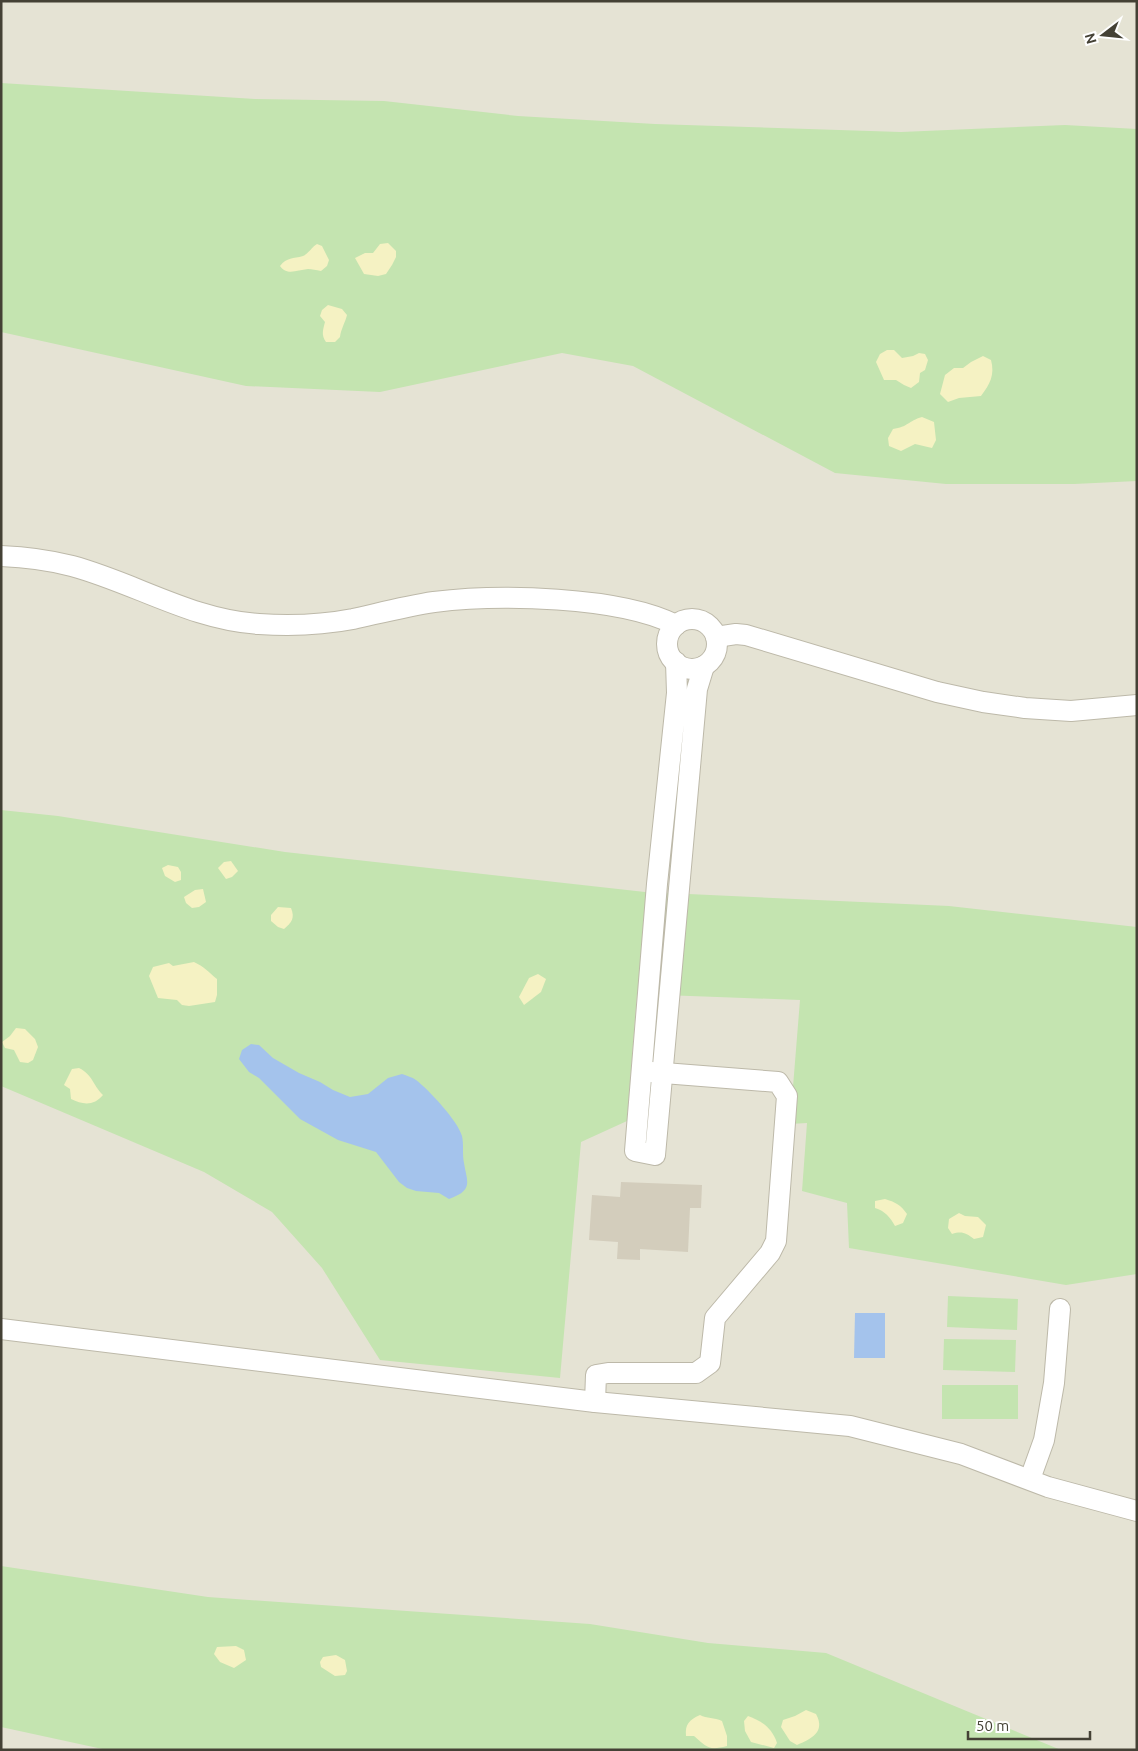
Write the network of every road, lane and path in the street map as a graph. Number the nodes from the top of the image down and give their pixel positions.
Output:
1 (1, 556) edge
2 (676, 625) junction
3 (716, 637) junction
4 (676, 662) junction
5 (704, 666) junction
6 (1137, 705) edge
7 (657, 884) junction
8 (679, 886) junction
9 (641, 1071) junction
10 (662, 1073) junction
11 (1060, 1309) dead end
12 (1, 1328) edge
13 (595, 1402) junction
14 (1030, 1479) junction
15 (1137, 1511) edge

1 - 2 street
2 - 3 street
2 - 4 street
3 - 5 street
3 - 6 street
4 - 5 street
4 - 7 street
5 - 8 street
7 - 8 street
7 - 9 street
8 - 10 street
9 - 10 street
9 - 10 street
10 - 13 street
11 - 14 street
12 - 13 street
13 - 14 street
14 - 15 street

